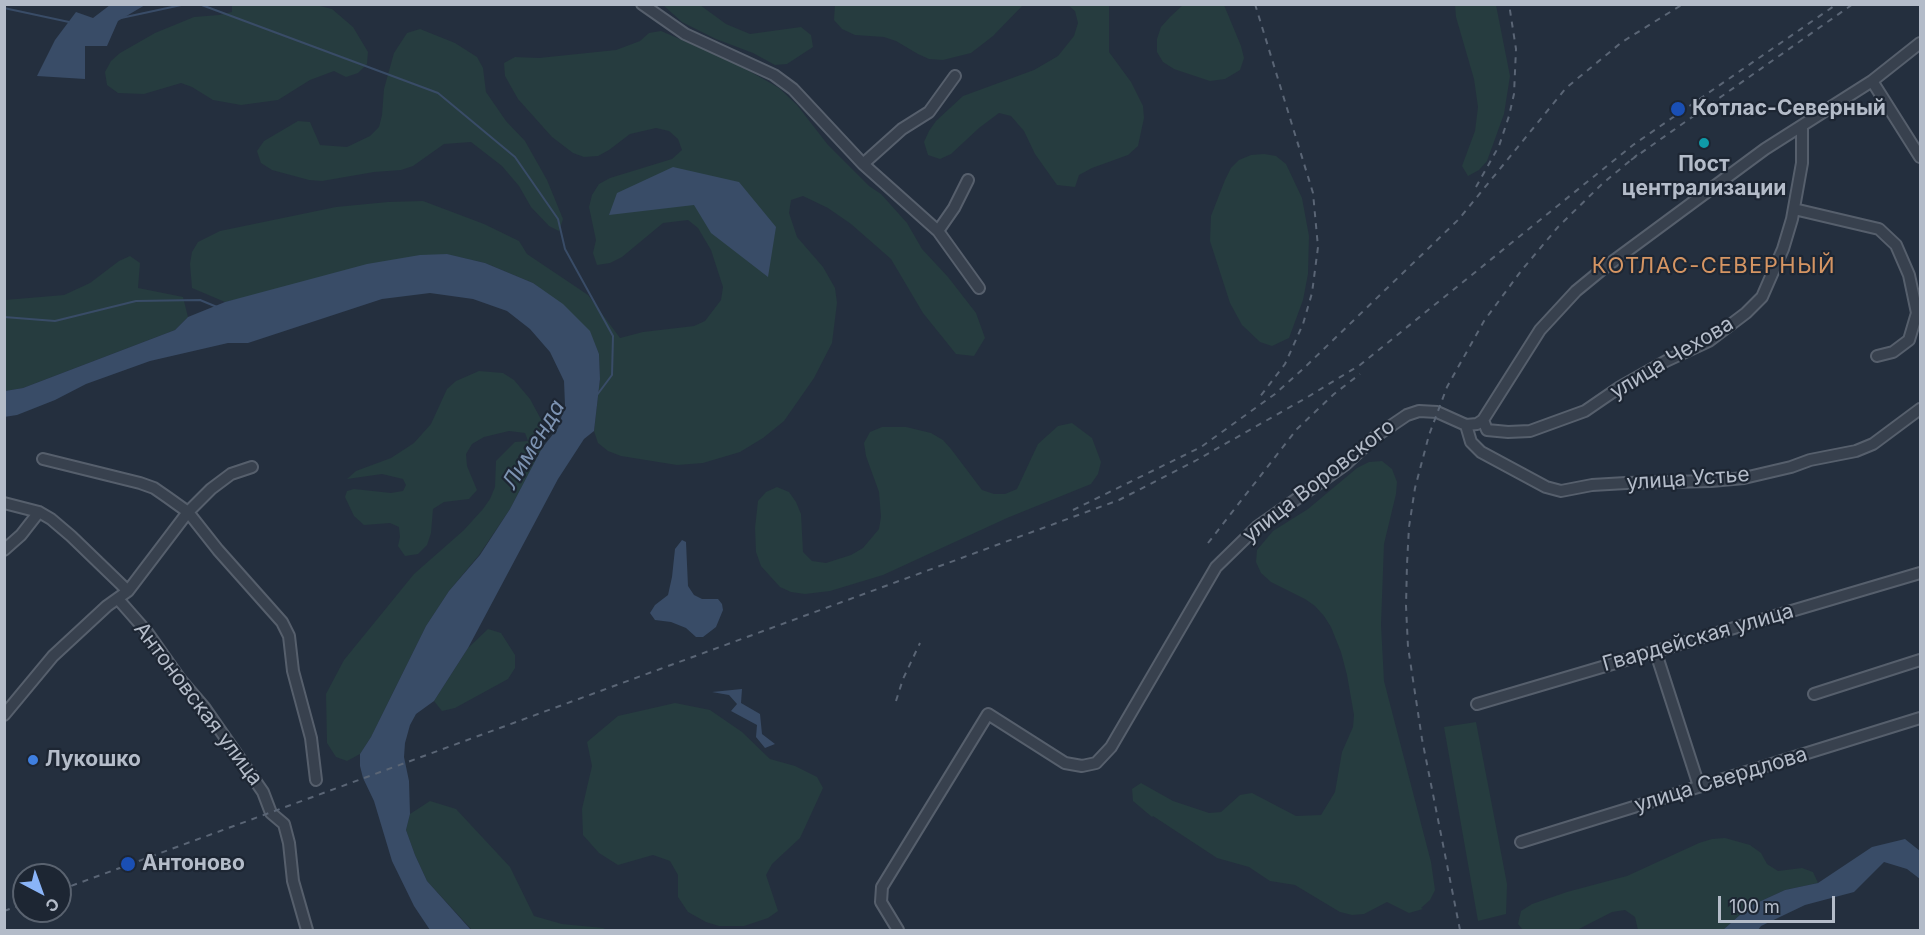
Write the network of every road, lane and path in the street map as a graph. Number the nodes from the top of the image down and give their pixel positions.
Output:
1 (642, 4) edge
2 (1920, 42) edge
3 (955, 76) dead end
4 (1872, 81) junction
5 (1802, 126) junction
6 (1920, 157) edge
7 (863, 164) junction
8 (968, 180) dead end
9 (1794, 209) junction
10 (938, 231) junction
11 (979, 288) dead end
12 (1877, 356) dead end
13 (1920, 409) edge
14 (1483, 420) junction
15 (1466, 425) junction
16 (43, 459) dead end
17 (252, 467) dead end
18 (4, 503) edge
19 (39, 512) junction
20 (188, 512) junction
21 (4, 550) edge
22 (1920, 573) edge
23 (128, 591) junction
24 (118, 599) junction
25 (1654, 650) junction
26 (1920, 660) edge
27 (1814, 694) dead end
28 (1477, 704) dead end
29 (4, 715) edge
30 (1920, 718) edge
31 (316, 780) dead end
32 (1699, 786) junction
33 (1521, 842) dead end
34 (307, 930) edge
35 (898, 930) edge

1 - 7 street
2 - 4 street
3 - 7 street
4 - 5 street
4 - 6 street
5 - 9 street, улица Чехова
5 - 14 street
7 - 10 street
8 - 10 street
9 - 12 street
9 - 14 street, улица Чехова
10 - 11 street
13 - 15 street, улица Устье
14 - 15 street
15 - 35 street, улица Воровского
16 - 20 street
17 - 20 street
18 - 19 street
19 - 21 street
19 - 23 street
20 - 23 street
20 - 31 street
22 - 25 street, Гвардейская улица
23 - 24 street
24 - 29 street
24 - 34 street, Антоновская улица
25 - 28 street, Гвардейская улица
25 - 32 street
26 - 27 street
30 - 32 street, улица Свердлова
32 - 33 street, улица Свердлова

